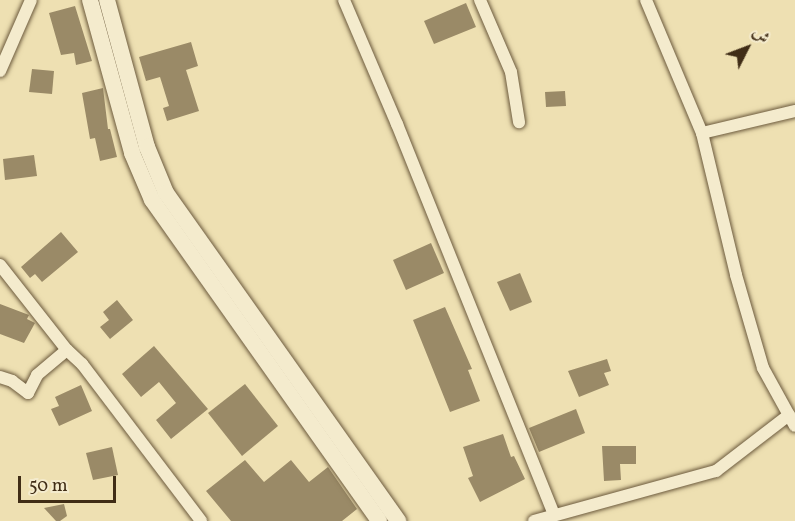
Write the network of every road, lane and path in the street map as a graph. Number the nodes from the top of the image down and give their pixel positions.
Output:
1 (31, 0) edge
2 (90, 0) edge
3 (107, 0) edge
4 (344, 0) edge
5 (480, 0) edge
6 (646, 0) edge
7 (0, 71) edge
8 (795, 111) edge
9 (519, 122) dead end
10 (702, 133) junction
11 (0, 265) edge
12 (67, 350) junction
13 (0, 377) edge
14 (792, 420) edge
15 (554, 514) junction
16 (201, 521) edge
17 (379, 521) edge
18 (398, 521) edge
19 (534, 521) edge

1 - 7 street
2 - 17 street
3 - 18 street
4 - 15 street
5 - 9 street
6 - 10 street
8 - 10 street
10 - 14 street
11 - 12 street
12 - 13 street
12 - 16 street
14 - 15 street
15 - 19 street

